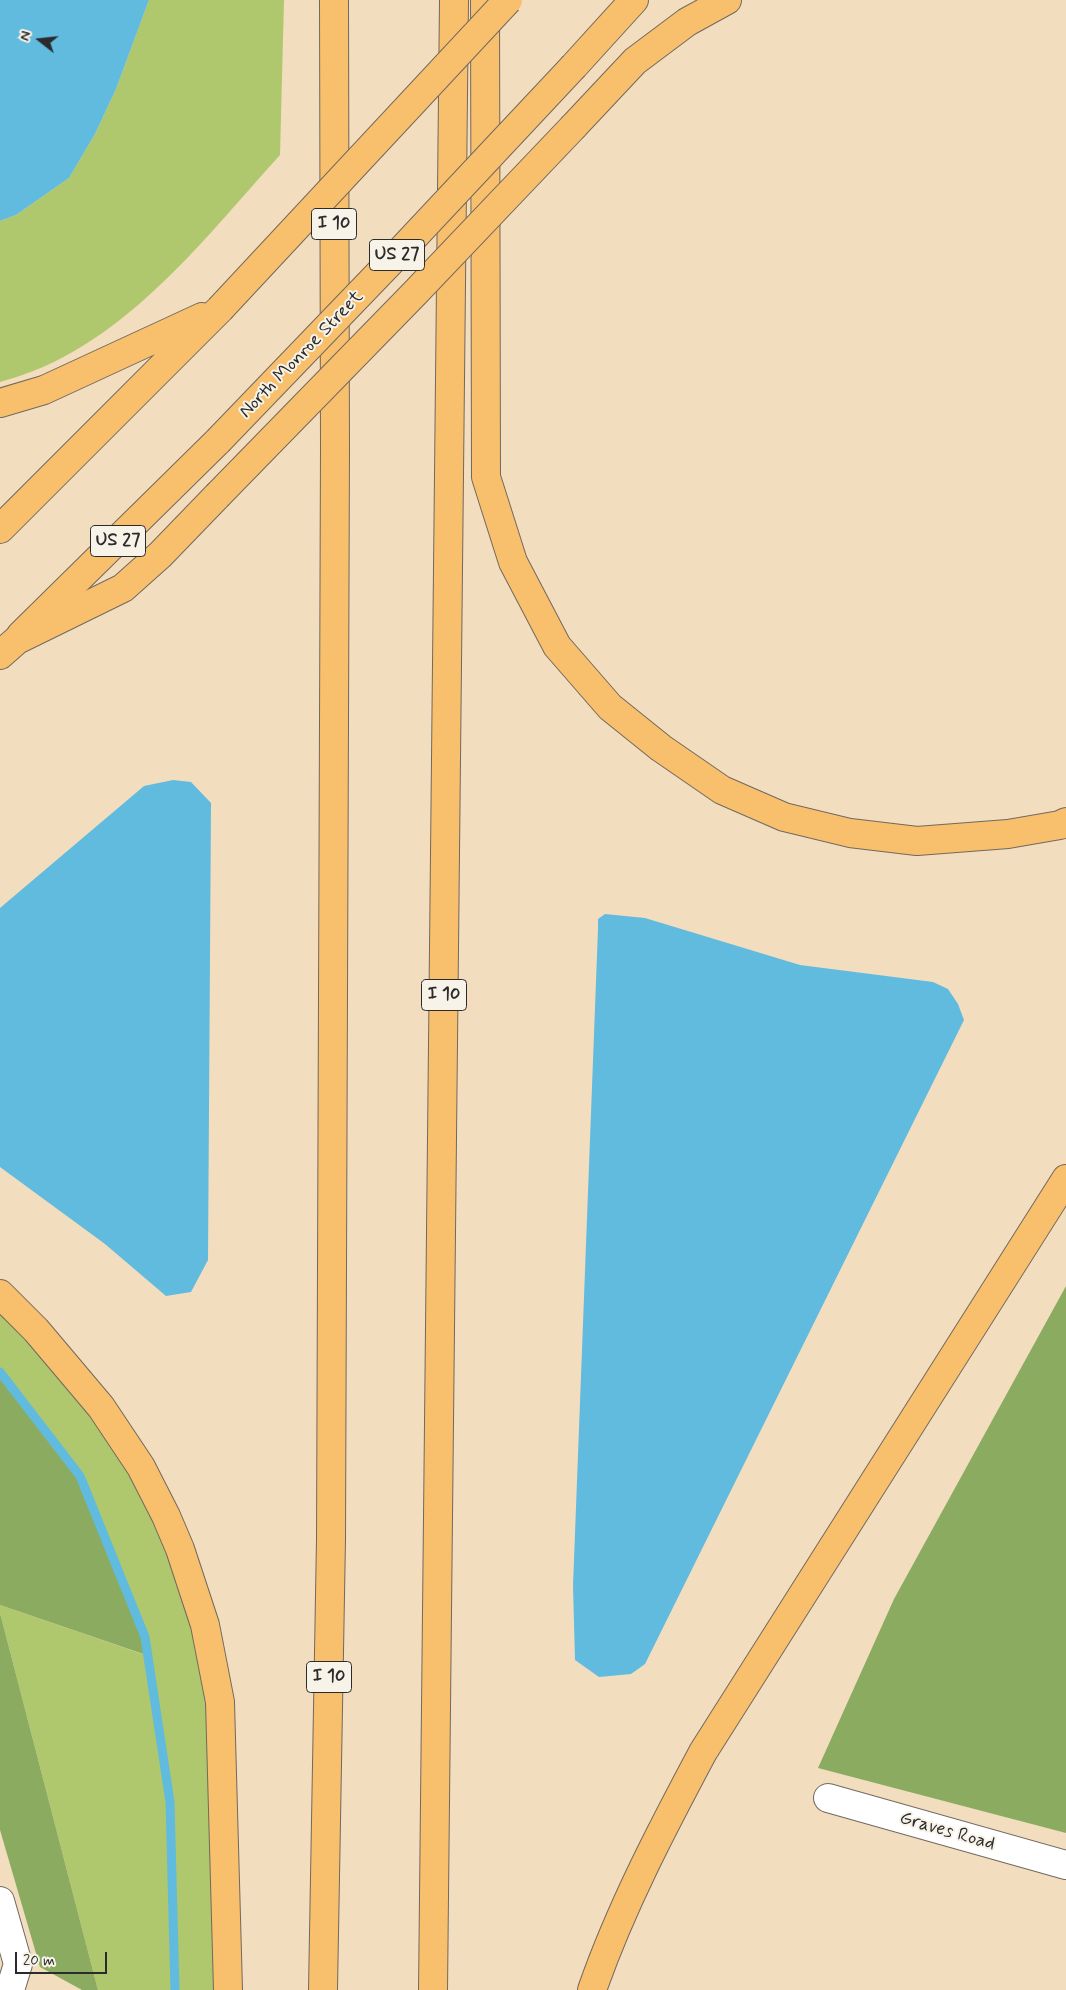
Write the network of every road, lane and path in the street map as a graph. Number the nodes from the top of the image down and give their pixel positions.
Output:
1 (334, 0) edge
2 (454, 0) edge
3 (485, 0) edge
4 (508, 0) edge
5 (634, 0) edge
6 (728, 0) edge
7 (220, 309) junction
8 (0, 403) edge
9 (0, 529) edge
10 (8, 647) edge
11 (1066, 822) edge
12 (1066, 1179) edge
13 (0, 1294) edge
14 (828, 1798) dead end
15 (1066, 1865) edge
16 (0, 1901) edge
17 (10, 1990) edge
18 (228, 1990) edge
19 (323, 1990) edge
20 (434, 1990) edge
21 (592, 1990) edge

1 - 19 main road, I 10
2 - 20 main road, I 10
3 - 11 main road
4 - 7 main road, bridge
5 - 10 main road, North Monroe Street / US 27, bridge
6 - 10 main road, bridge
7 - 8 main road
7 - 9 main road
12 - 21 main road
13 - 18 main road
14 - 15 street, Graves Road
16 - 17 street

